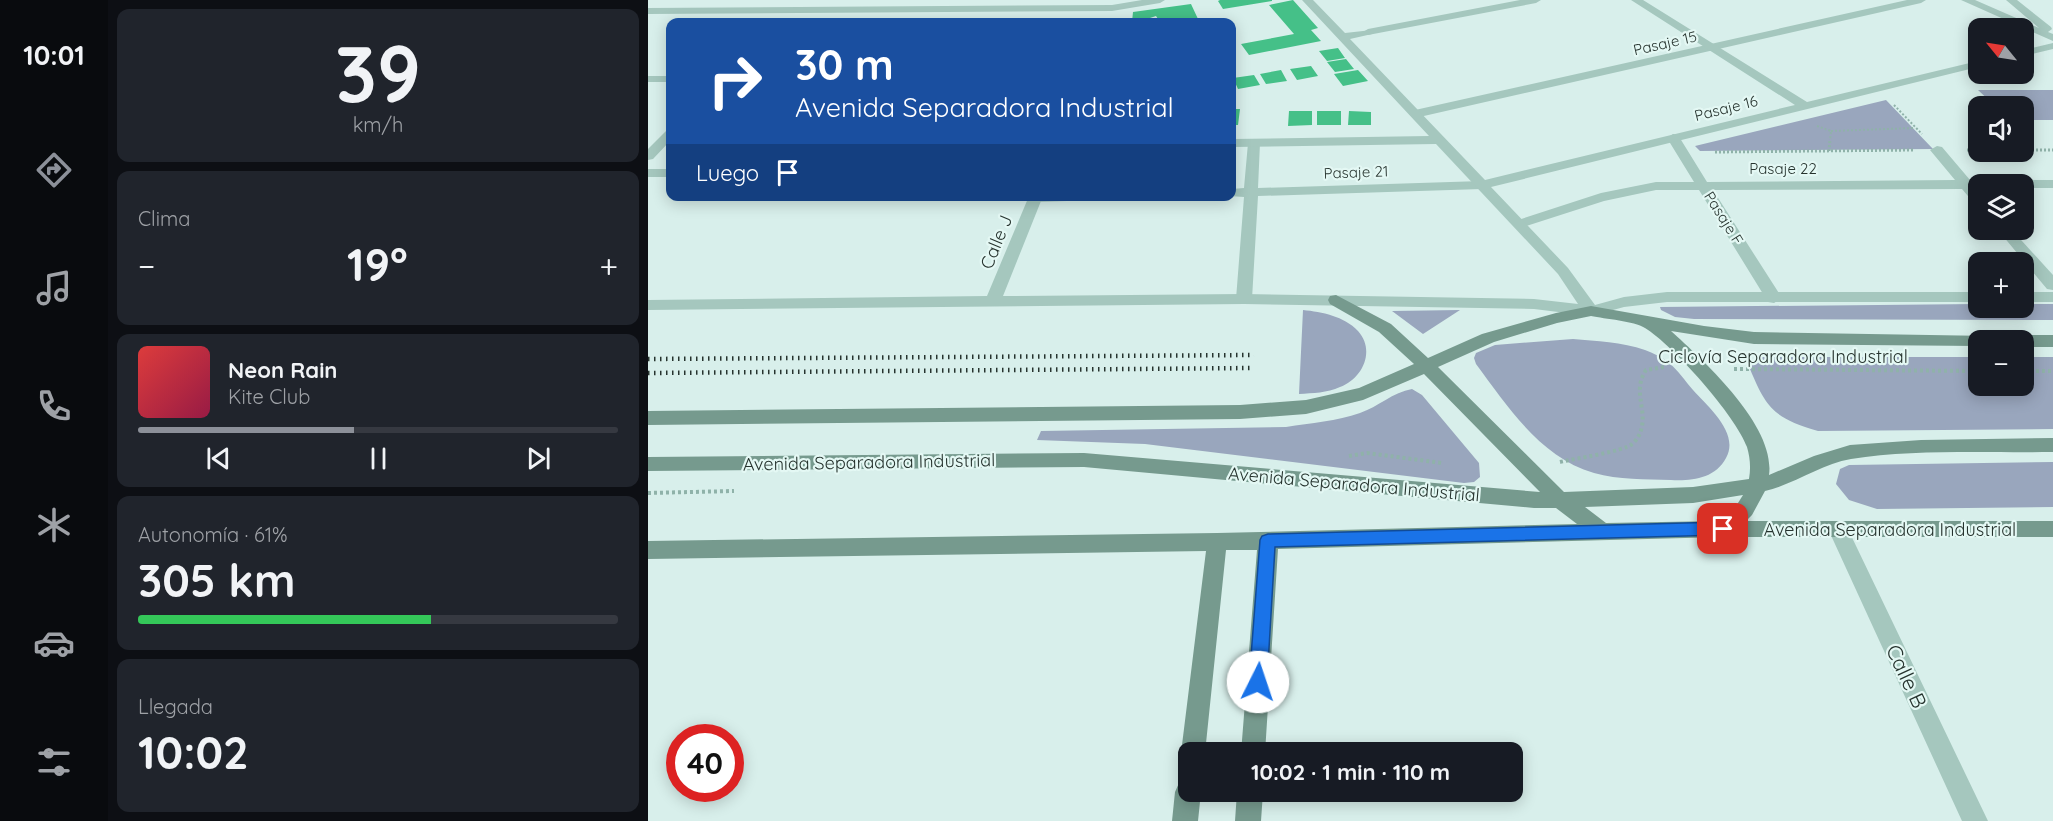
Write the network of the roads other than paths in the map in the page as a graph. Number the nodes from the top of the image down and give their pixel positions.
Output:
1 (1160, 0) edge
2 (1307, 0) edge
3 (1536, 0) edge
4 (1636, 0) edge
5 (1921, 0) edge
6 (1966, 0) edge
7 (2011, 0) edge
8 (1117, 3) edge
9 (1005, 4) edge
10 (648, 6) edge
11 (799, 7) junction
12 (648, 11) edge
13 (788, 18) edge
14 (1108, 18) edge
15 (2053, 36) edge
16 (1343, 37) junction
17 (2053, 46) edge
18 (1710, 48) junction
19 (2034, 51) edge
20 (1968, 66) edge
21 (648, 79) edge
22 (666, 79) edge
23 (1805, 106) junction
24 (1415, 114) junction
25 (666, 138) edge
26 (1673, 138) junction
27 (1440, 140) junction
28 (1236, 143) edge
29 (1254, 143) junction
30 (1937, 150) road end
31 (648, 156) edge
32 (648, 173) edge
33 (666, 173) edge
34 (2053, 183) edge
35 (1966, 184) junction
36 (1482, 185) junction
37 (1703, 185) junction
38 (1968, 186) edge
39 (1251, 192) junction
40 (1236, 193) edge
41 (1033, 201) edge
42 (1520, 224) junction
43 (2014, 240) edge
44 (2053, 285) edge
45 (1968, 297) edge
46 (2034, 297) edge
47 (2053, 297) edge
48 (1774, 298) junction
49 (1244, 299) junction
50 (1336, 300) junction
51 (993, 302) junction
52 (648, 305) edge
53 (1591, 311) junction
54 (1646, 320) junction
55 (1968, 340) edge
56 (2034, 341) edge
57 (2053, 341) edge
58 (1426, 365) junction
59 (648, 418) edge
60 (2053, 445) edge
61 (648, 464) edge
62 (1758, 485) junction
63 (1559, 499) junction
64 (1723, 529) junction
65 (2053, 529) edge
66 (1839, 531) junction
67 (1604, 533) junction
68 (1268, 540) junction
69 (1217, 542) junction
70 (648, 550) edge
71 (1194, 742) edge
72 (1254, 742) edge
73 (1187, 802) edge
74 (1249, 802) edge
75 (1185, 821) edge
76 (1248, 821) edge
77 (1975, 821) edge

1 - 8 street
2 - 16 street
3 - 16 street
4 - 18 street
5 - 18 street, Pasaje 15
6 - 15 street
7 - 15 street
8 - 9 street
8 - 14 street
9 - 11 street
10 - 11 street
11 - 12 street
11 - 13 street
16 - 24 street
17 - 19 street
18 - 23 street
18 - 24 street, Pasaje 15
20 - 23 street, Pasaje 16
21 - 22 street
23 - 26 street, Pasaje 16
24 - 27 street
25 - 31 street
26 - 36 street, Pasaje 16
26 - 37 street, Pasaje F
27 - 29 street
27 - 36 street
28 - 29 street
29 - 39 street
30 - 35 street
32 - 33 street
34 - 35 street, Pasaje 22
35 - 37 street, Pasaje 22
35 - 38 street
36 - 39 street, Pasaje 21
36 - 42 street
37 - 42 street, Pasaje 22
37 - 48 street, Pasaje F
39 - 40 street, Pasaje 21
39 - 49 street
41 - 51 street, Calle J
42 - 53 street
43 - 44 street
45 - 48 street
46 - 47 street
48 - 53 street
49 - 50 street
49 - 51 street
50 - 53 street
50 - 58 main road
51 - 52 street
53 - 54 main road
53 - 58 main road
54 - 55 main road
54 - 62 main road
56 - 57 main road
58 - 59 main road
58 - 63 main road
60 - 62 main road, Avenida Separadora Industrial
61 - 63 main road, Avenida Separadora Industrial
62 - 63 main road, Avenida Separadora Industrial
62 - 64 main road
63 - 67 main road
64 - 66 main road, Avenida Separadora Industrial
64 - 67 main road, Avenida Separadora Industrial
65 - 66 main road, Avenida Separadora Industrial
66 - 77 street, Calle B
67 - 68 main road, Avenida Separadora Industrial
68 - 69 main road, Avenida Separadora Industrial
68 - 72 main road
69 - 70 main road, Avenida Separadora Industrial
69 - 71 main road
73 - 75 main road
74 - 76 main road

